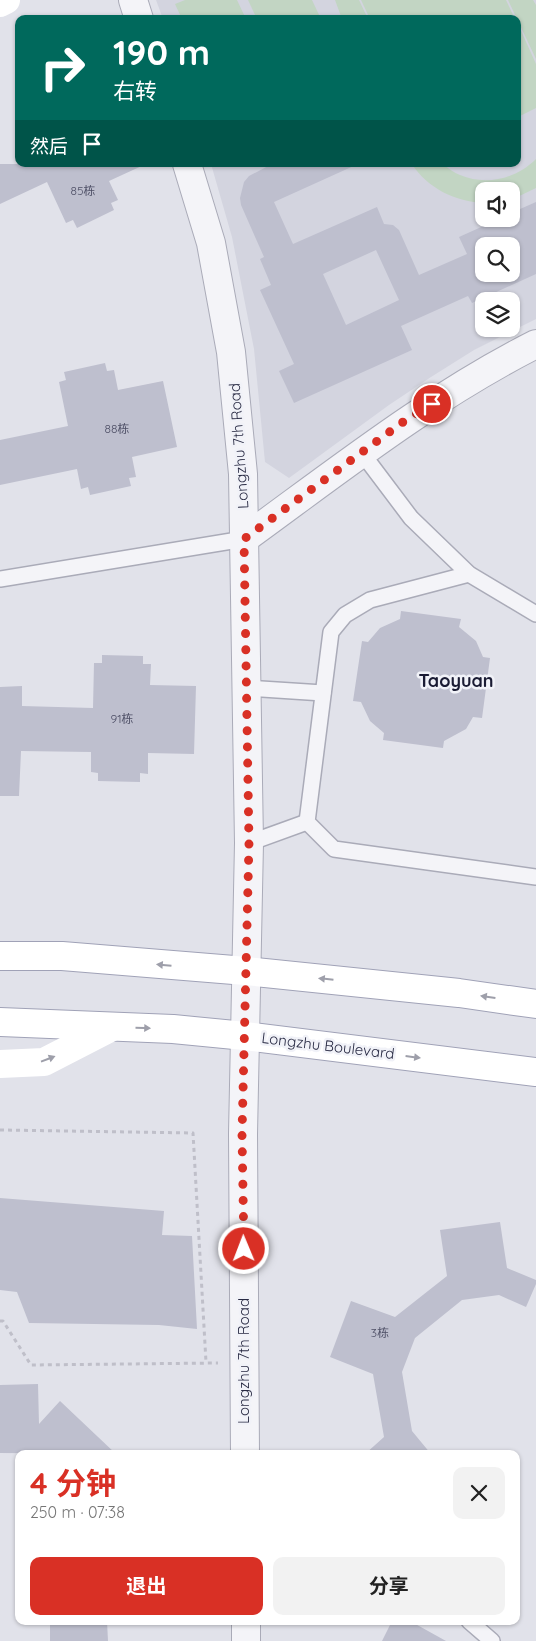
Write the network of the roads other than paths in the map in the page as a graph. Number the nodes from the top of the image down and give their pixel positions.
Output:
1 (6, 0) edge
2 (132, 0) edge
3 (0, 3) edge
4 (138, 15) edge
5 (188, 167) edge
6 (536, 344) edge
7 (362, 453) junction
8 (244, 539) junction
9 (469, 574) junction
10 (0, 579) edge
11 (536, 614) edge
12 (246, 688) junction
13 (323, 692) junction
14 (307, 822) junction
15 (249, 843) junction
16 (536, 877) edge
17 (0, 956) edge
18 (246, 971) junction
19 (536, 1004) edge
20 (0, 1022) edge
21 (112, 1027) junction
22 (245, 1036) junction
23 (0, 1064) edge
24 (536, 1072) edge
25 (245, 1450) edge
26 (246, 1625) edge
27 (474, 1625) edge
28 (246, 1641) edge
29 (492, 1641) edge

1 - 3 main road
2 - 4 street
5 - 8 street, Longzhu 7th Road
6 - 7 street
7 - 8 street
7 - 9 lane
8 - 10 lane
8 - 12 street, Longzhu 7th Road
9 - 11 lane
9 - 13 lane
12 - 13 lane
12 - 15 street, Longzhu 7th Road
13 - 14 lane
14 - 15 lane
14 - 16 lane
15 - 18 street, Longzhu 7th Road
18 -> 17 main road
19 -> 18 main road
18 - 22 street, Longzhu 7th Road
20 - 21 main road, Longzhu Boulevard
21 -> 22 main road, Longzhu Boulevard
23 -> 21 main road
22 -> 24 main road, Longzhu Boulevard
22 - 25 street, Longzhu 7th Road
26 - 28 street
27 - 29 lane

